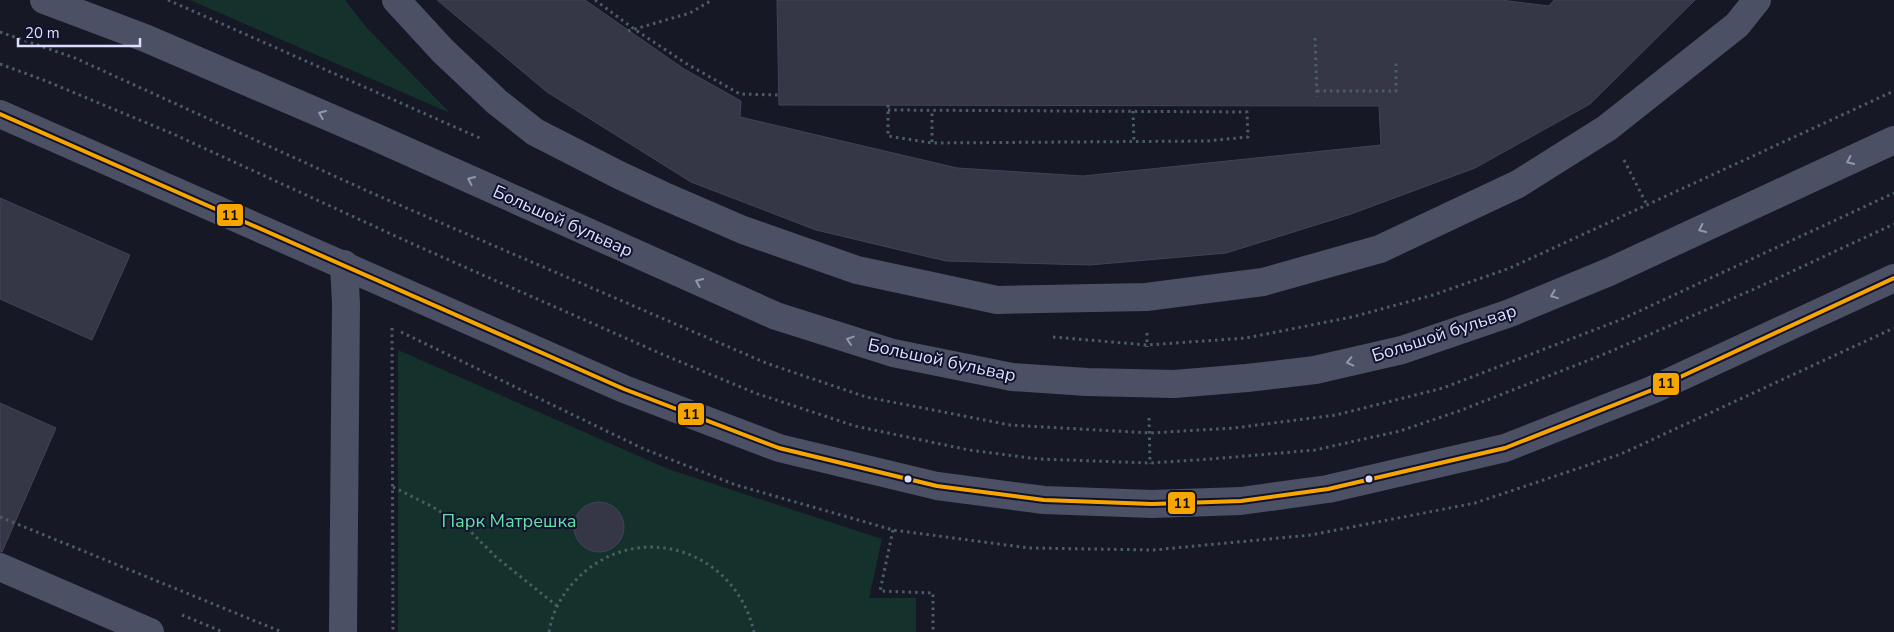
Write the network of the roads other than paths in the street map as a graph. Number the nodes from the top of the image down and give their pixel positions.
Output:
1 (44, 0) edge
2 (396, 0) edge
3 (1757, 0) edge
4 (0, 114) edge
5 (1894, 140) edge
6 (344, 264) junction
7 (1894, 278) edge
8 (0, 567) edge
9 (150, 632) edge
10 (343, 632) edge

5 -> 1 street, Большой бульвар
2 - 3 street
4 - 6 street
6 - 7 street
6 - 10 street
8 - 9 street

